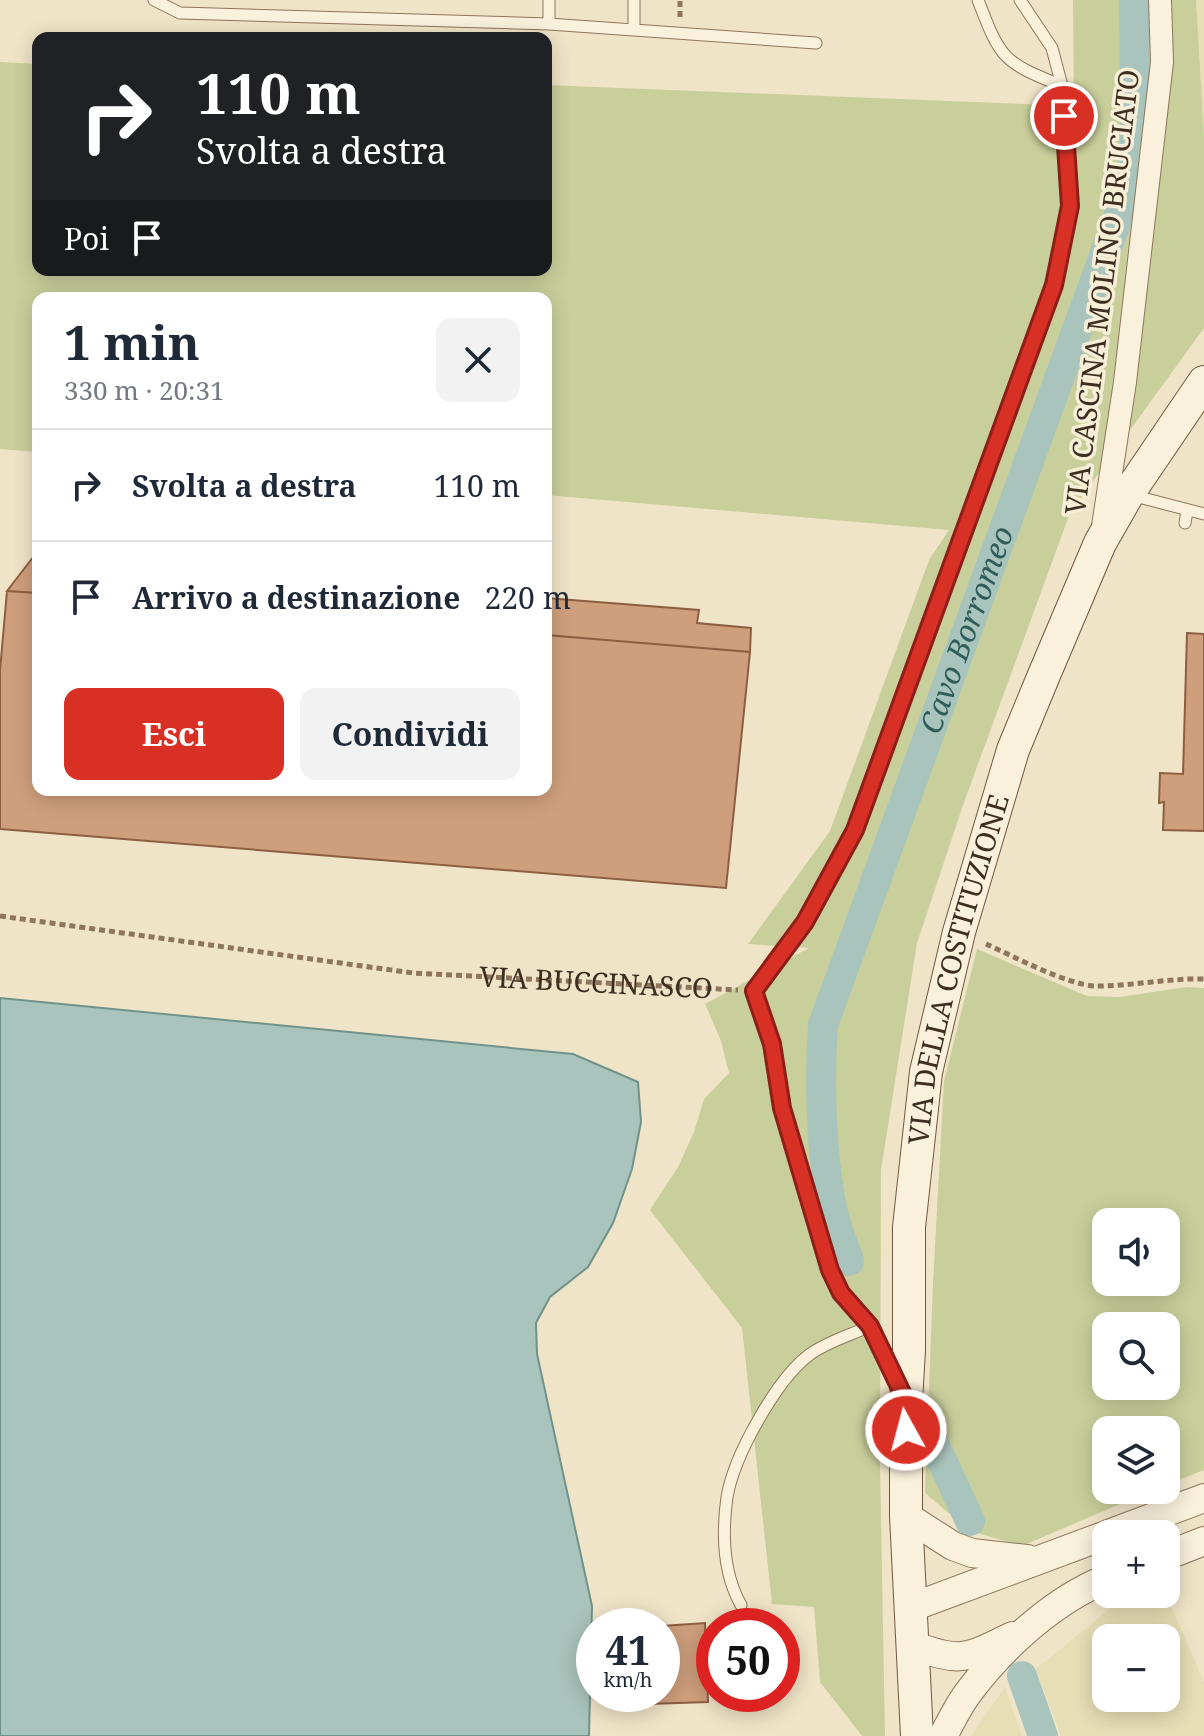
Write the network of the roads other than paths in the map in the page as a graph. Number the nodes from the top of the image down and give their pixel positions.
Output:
1 (154, 0) edge
2 (549, 0) edge
3 (634, 0) edge
4 (978, 0) edge
5 (1020, 0) edge
6 (1160, 0) edge
7 (549, 24) junction
8 (634, 30) junction
9 (816, 43) dead end
10 (1062, 86) junction
11 (1204, 382) edge
12 (1128, 494) junction
13 (1204, 514) edge
14 (1100, 543) junction
15 (870, 1326) junction
16 (906, 1401) junction
17 (1204, 1498) edge
18 (906, 1516) junction
19 (1145, 1520) edge
20 (1092, 1540) edge
21 (1204, 1541) edge
22 (1180, 1550) edge
23 (1039, 1560) junction
24 (1092, 1584) edge
25 (741, 1605) dead end
26 (910, 1608) junction
27 (1026, 1630) junction
28 (912, 1645) junction
29 (917, 1736) edge
30 (943, 1736) edge

1 - 7 lane
2 - 7 lane
3 - 8 lane
4 - 10 lane
5 - 10 lane
6 - 14 street, VIA CASCINA MOLINO BRUCIATO
7 - 8 lane
8 - 9 lane
10 - 15 lane, VIA BUCCINASCO
11 - 12 main road, VIA DELLA COSTITUZIONE
12 - 13 lane
12 - 14 main road, VIA DELLA COSTITUZIONE
14 - 16 main road, VIA DELLA COSTITUZIONE
15 - 16 lane, VIA BUCCINASCO
15 - 25 lane
16 - 18 main road, VIA DELLA COSTITUZIONE
17 - 19 street
18 - 23 street
18 - 26 main road, VIA DELLA COSTITUZIONE
20 - 23 street
21 - 22 street
23 - 26 street
24 - 27 street
26 - 28 main road
27 - 28 street
27 - 30 street
28 - 29 main road

